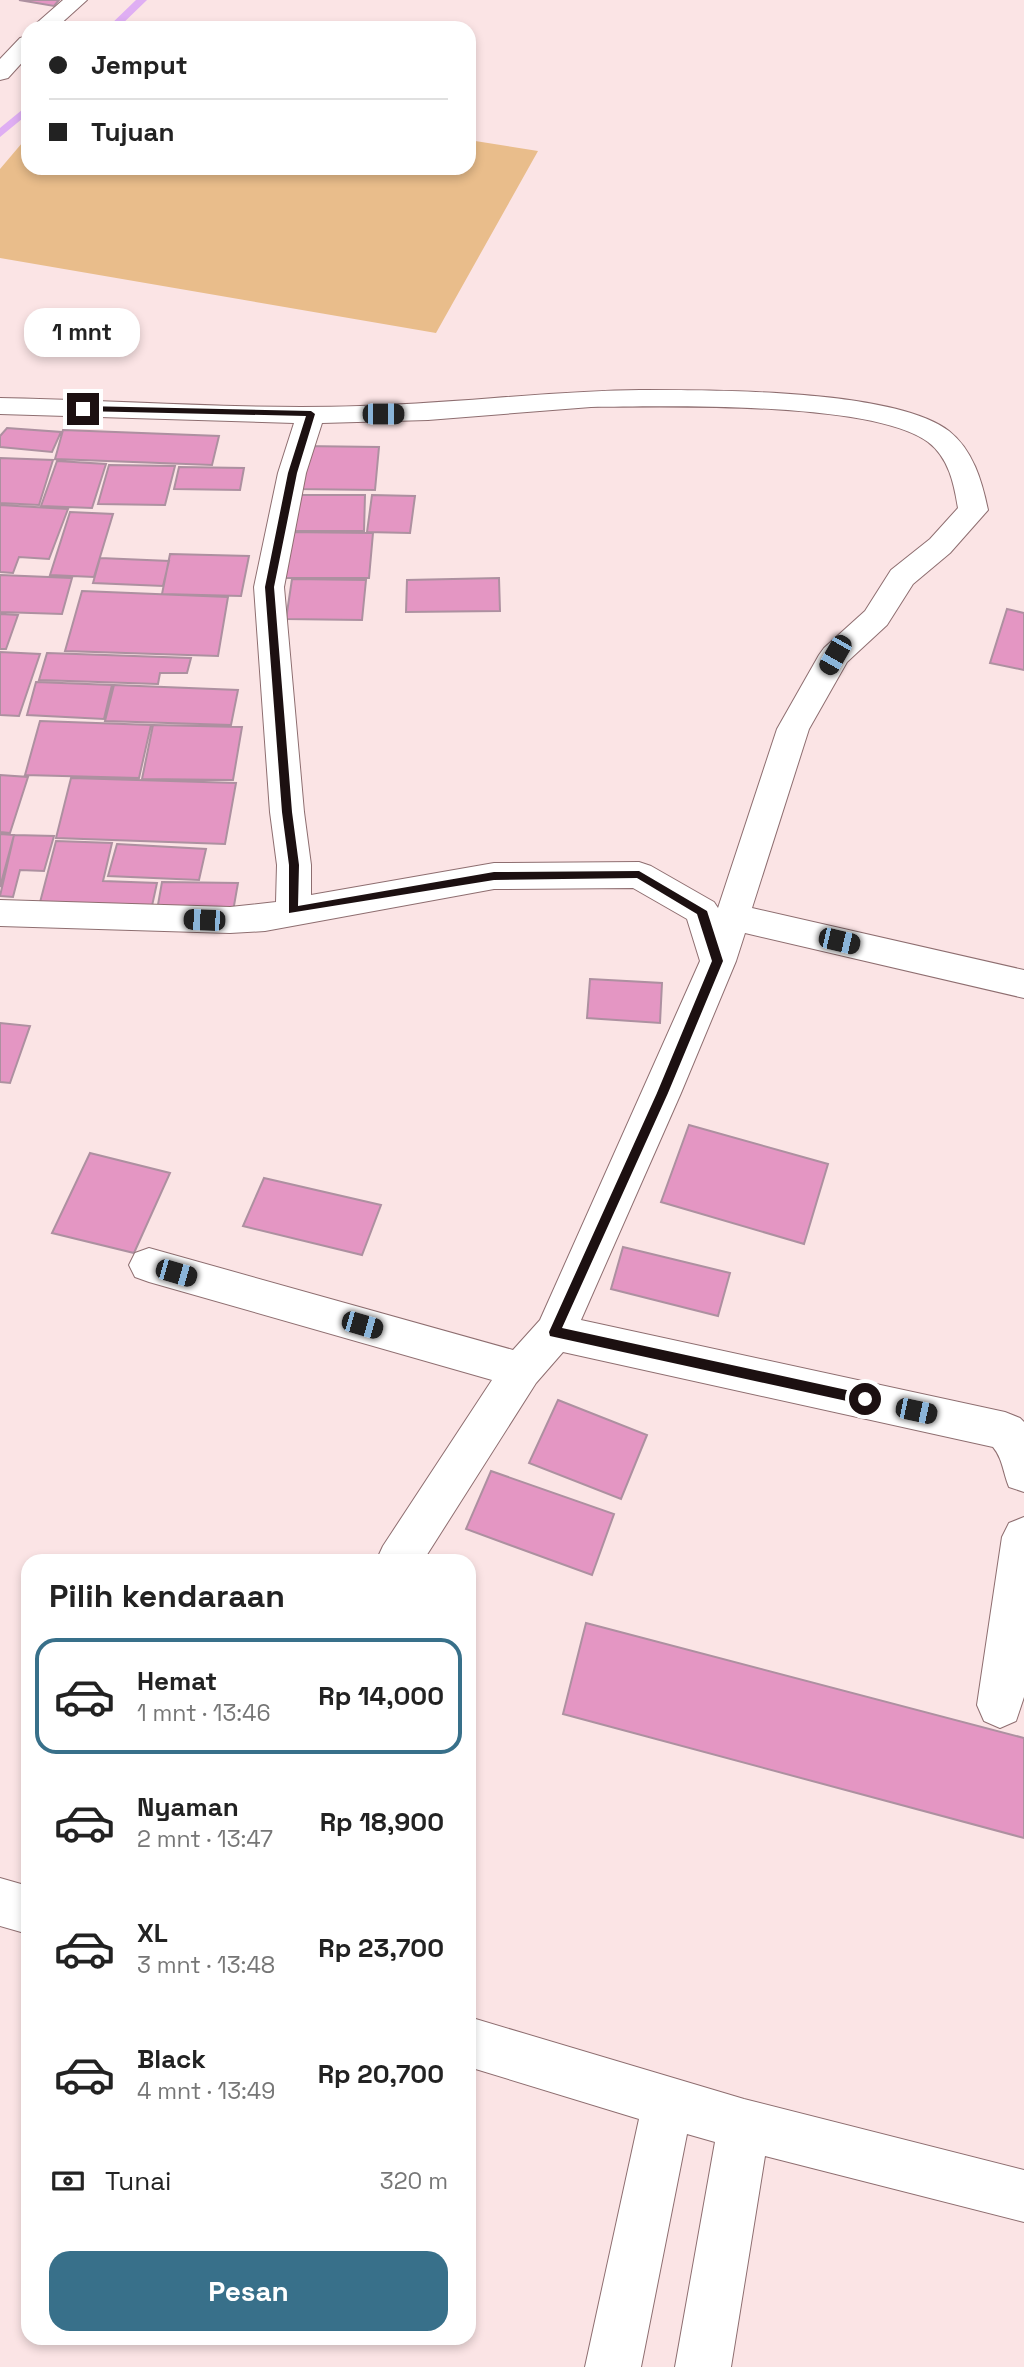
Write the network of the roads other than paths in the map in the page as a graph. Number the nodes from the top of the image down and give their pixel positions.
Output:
1 (76, 0) edge
2 (51, 21) edge
3 (21, 50) edge
4 (0, 73) edge
5 (15, 406) edge
6 (311, 414) junction
7 (0, 434) edge
8 (293, 911) junction
9 (0, 913) edge
10 (733, 916) junction
11 (718, 961) junction
12 (1024, 984) edge
13 (149, 1265) dead end
14 (555, 1332) junction
15 (521, 1370) junction
16 (1024, 1473) edge
17 (1024, 1537) edge
18 (403, 1554) edge
19 (1000, 1705) dead end
20 (0, 1902) edge
21 (21, 1908) edge
22 (476, 2044) edge
23 (668, 2101) junction
24 (744, 2125) junction
25 (1024, 2196) edge
26 (613, 2367) edge
27 (703, 2367) edge

1 - 2 street
3 - 4 street
5 - 6 street
5 - 7 street
6 - 8 street
6 - 10 street
8 - 9 street
8 - 11 street
10 - 11 street
10 - 12 street
11 - 14 street
13 - 15 street
14 - 15 street
14 - 16 street
15 - 18 street
17 - 19 street
20 - 21 street
22 - 23 street
23 - 24 street
23 - 26 street
24 - 25 street
24 - 27 street

